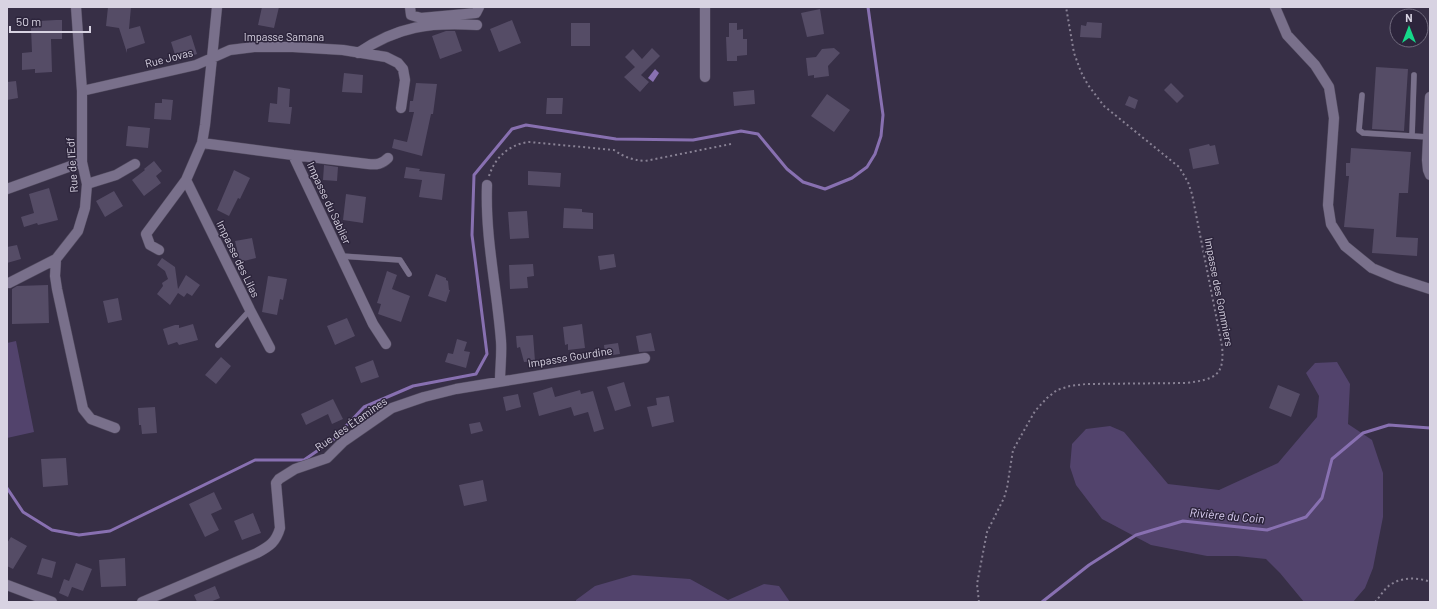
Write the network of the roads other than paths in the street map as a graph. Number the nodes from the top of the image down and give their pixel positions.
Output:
1 (76, 7) edge
2 (218, 7) edge
3 (410, 7) edge
4 (479, 7) edge
5 (705, 7) edge
6 (1275, 7) edge
7 (477, 25) dead end
8 (358, 53) junction
9 (212, 58) junction
10 (1414, 75) dead end
11 (705, 77) dead end
12 (82, 91) junction
13 (1362, 94) dead end
14 (1430, 97) edge
15 (401, 108) dead end
16 (1412, 136) junction
17 (1428, 137) junction
18 (202, 143) junction
19 (293, 155) junction
20 (388, 158) dead end
21 (82, 162) junction
22 (135, 164) dead end
23 (1430, 175) edge
24 (186, 180) junction
25 (87, 184) junction
26 (487, 185) road end
27 (7, 189) edge
28 (159, 250) dead end
29 (341, 256) junction
30 (56, 259) junction
31 (409, 274) dead end
32 (9, 283) dead end
33 (1430, 289) edge
34 (250, 310) junction
35 (386, 344) dead end
36 (218, 345) dead end
37 (270, 348) dead end
38 (645, 358) dead end
39 (500, 381) junction
40 (115, 428) dead end
41 (7, 585) edge
42 (52, 602) edge
43 (142, 602) edge

1 - 12 street, Rue de l'Edf
2 - 9 street
3 - 4 street
5 - 11 street
6 - 33 street
7 - 8 street
8 - 9 street, Impasse Samana
8 - 15 street, Impasse Samana
9 - 12 street, Rue Jovas
9 - 18 street
10 - 16 lane
12 - 21 street, Rue de l'Edf
13 - 16 lane
14 - 17 street
16 - 17 lane
17 - 23 street
18 - 19 street, Impasse du Sablier
18 - 24 street
19 - 20 street
19 - 29 street, Impasse du Sablier
21 - 25 street, Rue de l'Edf
21 - 27 street
22 - 25 street
24 - 28 street
24 - 34 street, Impasse des Lilas
25 - 30 street, Rue de l'Edf
26 - 39 street
29 - 31 lane
29 - 35 street, Impasse du Sablier
30 - 32 street, Rue de l'Edf
30 - 40 street
34 - 36 lane
34 - 37 street, Impasse des Lilas
38 - 39 street, Impasse Gourdine
39 - 43 street, Rue des Étamines
41 - 42 street

